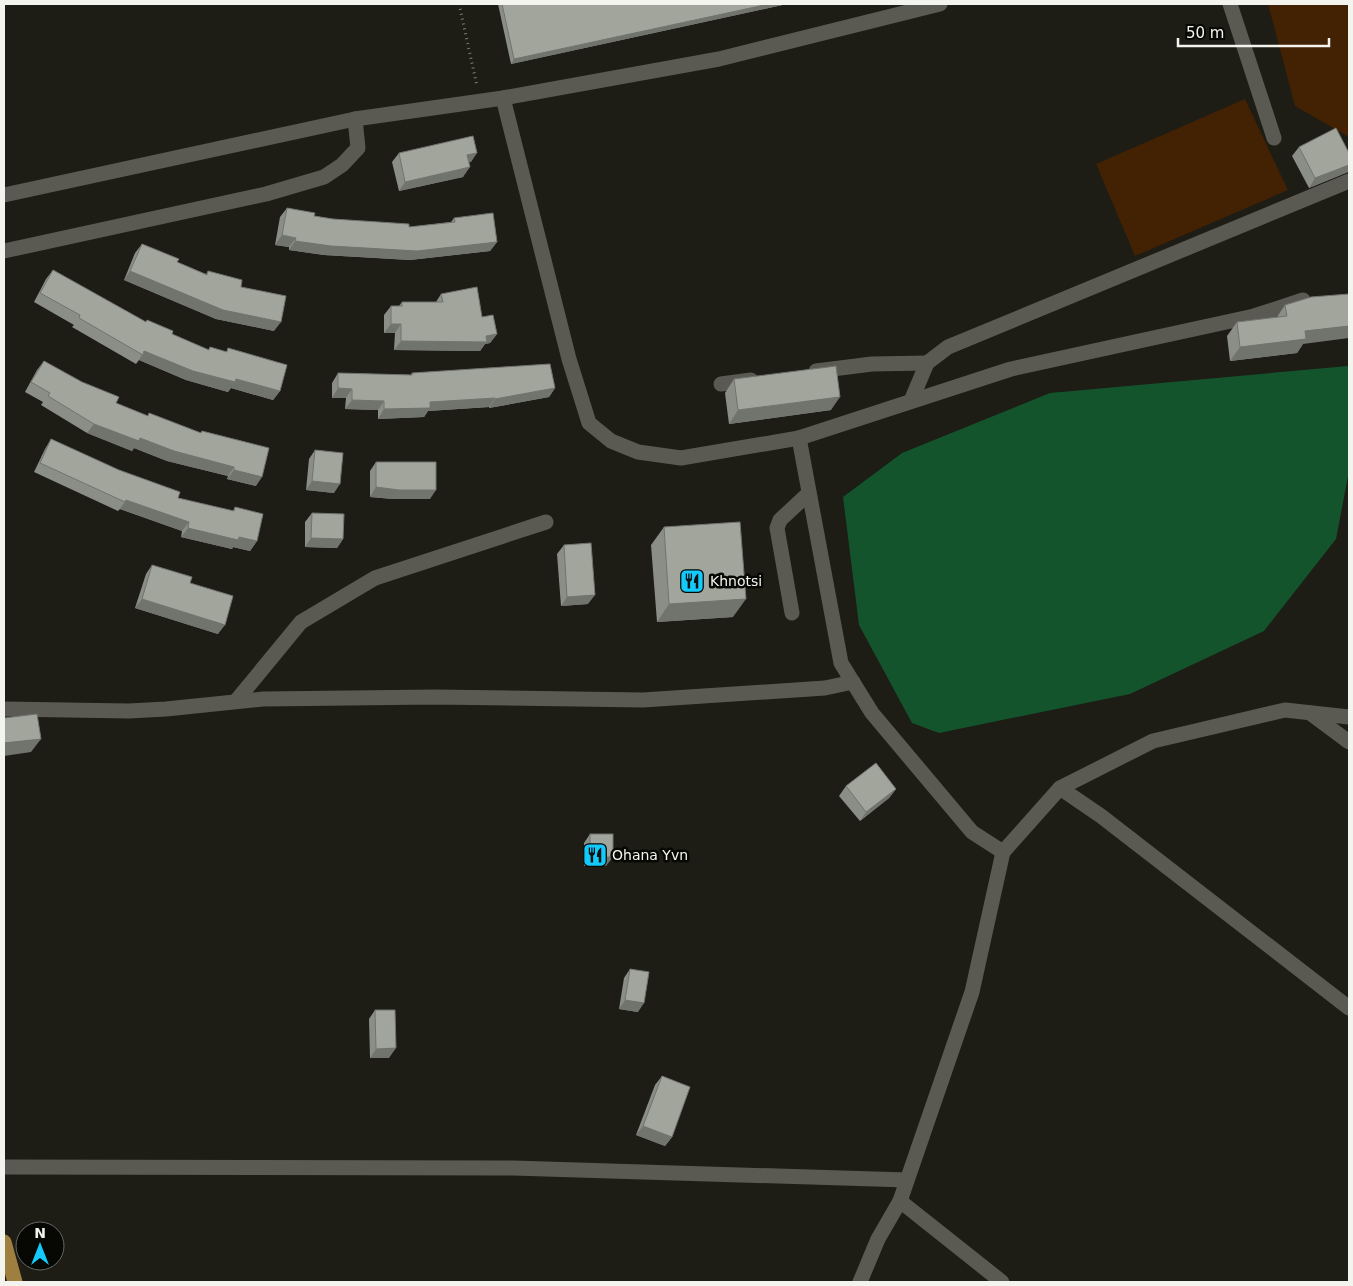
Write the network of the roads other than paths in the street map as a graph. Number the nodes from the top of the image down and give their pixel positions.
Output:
1 (940, 4) edge
2 (1230, 4) edge
3 (503, 98) junction
4 (355, 119) junction
5 (1274, 138) dead end
6 (1349, 181) edge
7 (4, 195) edge
8 (4, 251) edge
9 (1320, 300) edge
10 (927, 363) junction
11 (806, 372) edge
12 (768, 378) edge
13 (721, 384) dead end
14 (912, 401) junction
15 (799, 438) junction
16 (809, 493) junction
17 (546, 522) dead end
18 (792, 613) dead end
19 (853, 682) junction
20 (236, 701) junction
21 (4, 709) edge
22 (1310, 713) junction
23 (1349, 717) edge
24 (1349, 742) edge
25 (1060, 788) junction
26 (1003, 852) junction
27 (1349, 1008) edge
28 (4, 1167) edge
29 (907, 1180) junction
30 (900, 1201) junction
31 (4, 1242) edge
32 (16, 1282) edge
33 (860, 1282) edge
34 (1002, 1282) edge

1 - 3 street
2 - 5 street
3 - 4 street
3 - 15 street
4 - 7 street
4 - 8 street
6 - 10 street
9 - 14 street
10 - 11 street
10 - 14 street
12 - 13 street
14 - 15 street
15 - 16 street
16 - 18 street
16 - 19 street
17 - 20 street
19 - 20 street
19 - 26 street
20 - 21 street
22 - 23 street
22 - 24 street
22 - 25 street
25 - 26 street
25 - 27 street
26 - 29 street
28 - 29 street
29 - 30 street
30 - 33 street
30 - 34 street
31 - 32 main road

